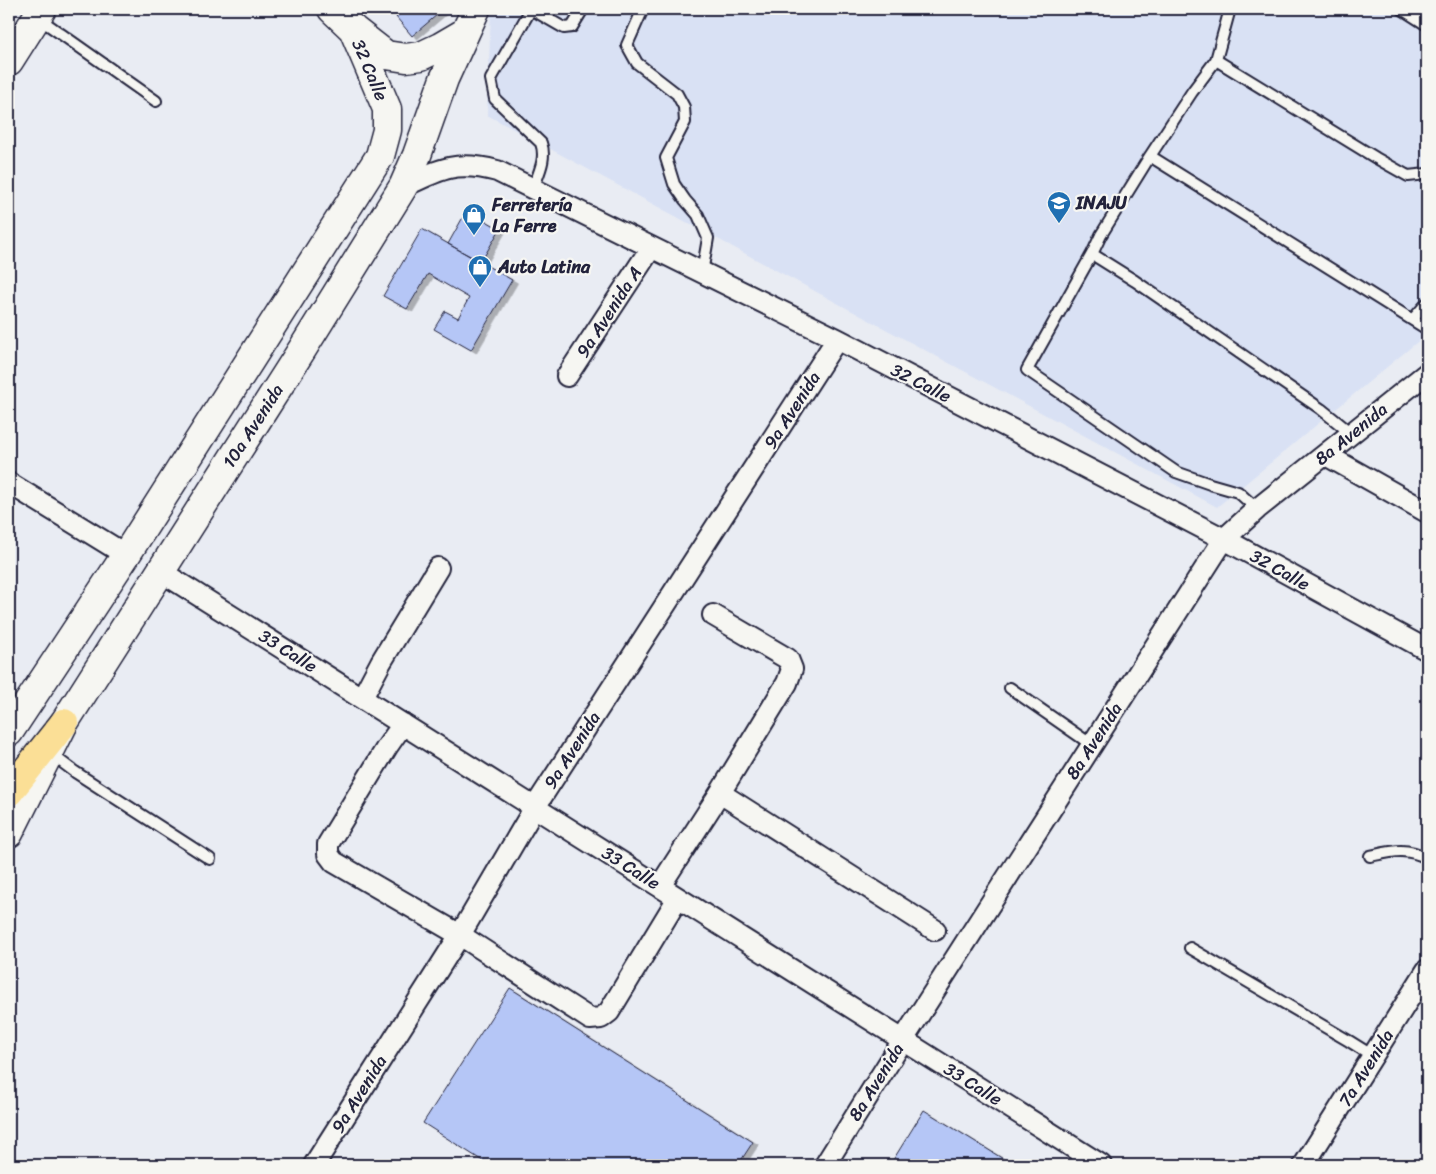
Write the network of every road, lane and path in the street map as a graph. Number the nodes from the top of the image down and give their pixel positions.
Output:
1 (332, 9) edge
2 (476, 9) edge
3 (531, 9) edge
4 (583, 9) edge
5 (643, 9) edge
6 (1230, 9) edge
7 (1402, 9) edge
8 (39, 13) edge
9 (1427, 25) edge
10 (353, 30) junction
11 (464, 33) junction
12 (1216, 60) junction
13 (9, 61) edge
14 (156, 102) dead end
15 (1150, 156) junction
16 (1427, 174) edge
17 (403, 186) junction
18 (533, 189) junction
19 (651, 248) junction
20 (1092, 254) junction
21 (702, 273) junction
22 (1427, 303) edge
23 (1413, 319) junction
24 (1427, 329) edge
25 (837, 339) junction
26 (1427, 373) edge
27 (567, 376) dead end
28 (1352, 434) junction
29 (1326, 455) junction
30 (189, 456) junction
31 (9, 483) edge
32 (1257, 509) junction
33 (1427, 512) edge
34 (1224, 539) junction
35 (126, 555) junction
36 (438, 568) dead end
37 (160, 571) junction
38 (713, 615) dead end
39 (1427, 650) edge
40 (1010, 688) dead end
41 (362, 698) junction
42 (64, 723) junction
43 (403, 724) junction
44 (9, 732) edge
45 (1092, 745) junction
46 (48, 752) junction
47 (17, 782) edge
48 (720, 793) junction
49 (535, 807) junction
50 (9, 833) edge
51 (1370, 856) dead end
52 (1427, 858) edge
53 (210, 859) dead end
54 (660, 886) junction
55 (678, 898) junction
56 (935, 930) dead end
57 (460, 934) junction
58 (1190, 948) dead end
59 (1427, 970) edge
60 (903, 1040) junction
61 (1373, 1056) junction
62 (314, 1165) edge
63 (825, 1165) edge
64 (1101, 1165) edge
65 (1304, 1165) edge

1 - 10 main road, 32 Calle
2 - 11 main road, 10a Avenida
3 - 4 lane
3 - 18 lane
5 - 21 lane
6 - 12 lane
7 - 9 lane
8 - 13 main road
8 - 14 lane
10 - 11 main road
10 - 30 main road, 32 Calle
11 - 17 main road, 10a Avenida
12 - 15 lane
12 - 16 lane
15 - 20 lane
15 - 23 lane
17 - 18 street, 32 Calle
17 - 37 main road, 10a Avenida
18 - 19 street, 32 Calle
19 - 21 street, 32 Calle
19 - 27 street, 9a Avenida A
20 - 28 lane
20 - 32 lane
21 - 25 street, 32 Calle
22 - 23 lane
23 - 24 lane
25 - 34 street, 32 Calle
25 - 49 street, 9a Avenida
26 - 28 street, 8a Avenida
28 - 29 street, 8a Avenida
29 - 32 street, 8a Avenida
29 - 33 street
30 - 35 main road
30 - 37 main road
31 - 35 street
32 - 34 street, 8a Avenida
34 - 39 street, 32 Calle
34 - 45 street, 8a Avenida
35 - 44 main road
36 - 41 street
37 - 41 street, 33 Calle
37 - 42 main road, 10a Avenida
38 - 48 street
40 - 45 lane
41 - 43 street, 33 Calle
42 - 46 main road, 10a Avenida
42 - 47 main road
43 - 49 street, 33 Calle
43 - 57 street
45 - 60 street, 8a Avenida
46 - 50 main road, 10a Avenida
46 - 53 lane
48 - 54 street
48 - 56 street
49 - 54 street, 33 Calle
49 - 57 street, 9a Avenida
51 - 52 lane
54 - 55 street, 33 Calle
55 - 57 street
55 - 60 street, 33 Calle
57 - 62 street, 9a Avenida
58 - 61 lane
59 - 61 street, 7a Avenida
60 - 63 street, 8a Avenida
60 - 64 street, 33 Calle
61 - 65 street, 7a Avenida

